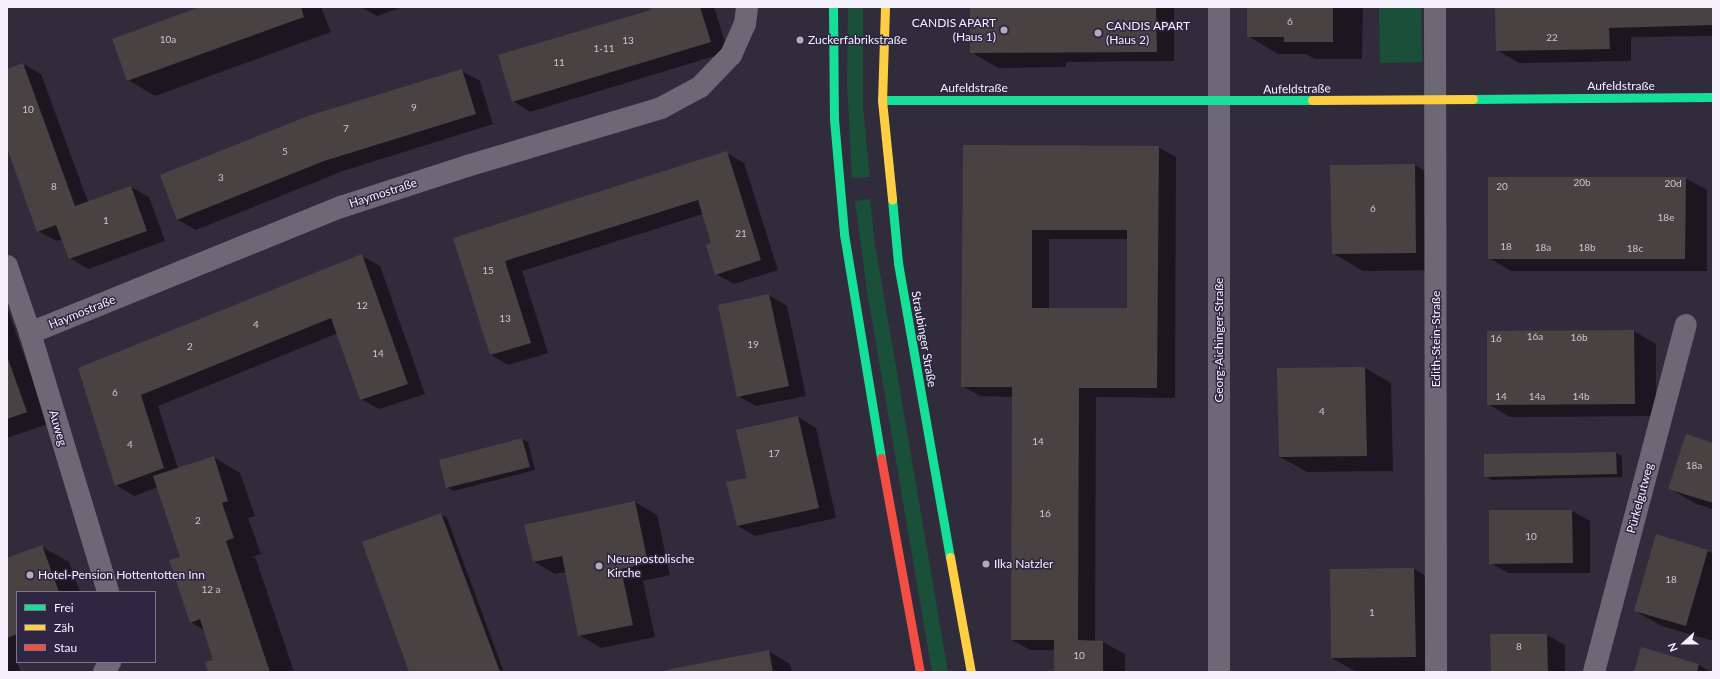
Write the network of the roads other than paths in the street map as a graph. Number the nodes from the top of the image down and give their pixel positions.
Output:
1 (747, 7) edge
2 (833, 7) edge
3 (885, 7) edge
4 (1219, 7) edge
5 (1435, 7) edge
6 (1713, 97) edge
7 (1436, 99) junction
8 (882, 100) junction
9 (1219, 101) junction
10 (7, 266) edge
11 (1686, 325) dead end
12 (30, 333) junction
13 (108, 591) edge
14 (109, 663) edge
15 (104, 672) edge
16 (920, 672) edge
17 (972, 672) edge
18 (1219, 672) edge
19 (1436, 672) edge
20 (1594, 672) edge

1 - 12 street, Haymostraße
2 - 16 main road
3 - 8 main road, Straubinger Straße
4 - 9 street, Georg-Aichinger-Straße
5 - 7 street, Edith-Stein-Straße
6 - 7 main road, Aufeldstraße
7 - 9 main road, Aufeldstraße
7 - 19 street, Edith-Stein-Straße
8 - 9 main road, Aufeldstraße
8 - 17 main road, Straubinger Straße
9 - 18 street, Georg-Aichinger-Straße
10 - 12 street, Auweg
11 - 20 street, Pürkelgutweg
12 - 13 street, Auweg
14 - 15 street

